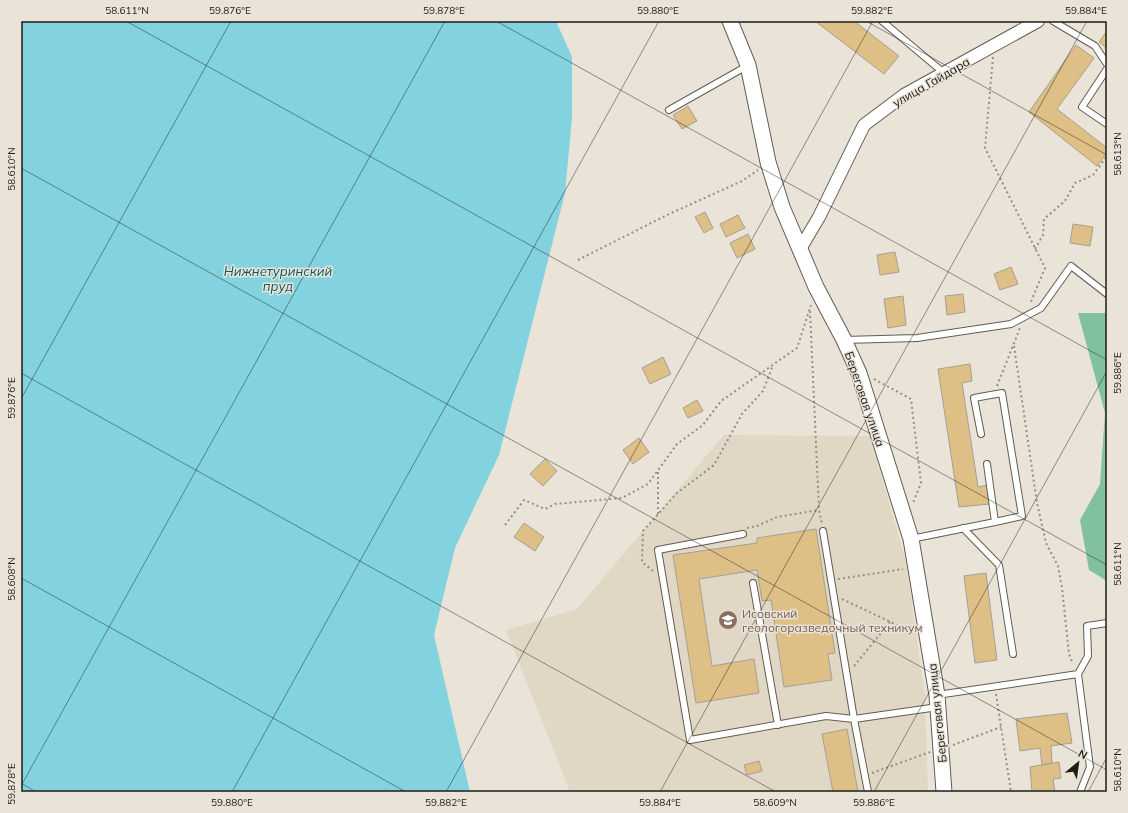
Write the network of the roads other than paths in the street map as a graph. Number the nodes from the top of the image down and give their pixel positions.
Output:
1 (730, 21) edge
2 (882, 21) edge
3 (1038, 21) edge
4 (1053, 21) edge
5 (1107, 64) edge
6 (748, 65) junction
7 (1107, 69) edge
8 (944, 73) junction
9 (669, 110) dead end
10 (1107, 124) edge
11 (800, 249) junction
12 (1107, 294) edge
13 (844, 340) junction
14 (981, 434) dead end
15 (987, 464) dead end
16 (995, 522) junction
17 (963, 528) junction
18 (823, 531) road end
19 (743, 534) road end
20 (911, 539) junction
21 (753, 582) dead end
22 (1107, 623) edge
23 (1013, 654) dead end
24 (1078, 674) junction
25 (938, 701) junction
26 (854, 719) junction
27 (778, 725) junction
28 (868, 792) edge
29 (944, 792) edge
30 (1080, 792) edge

1 - 6 street, Береговая улица
2 - 8 lane
3 - 8 street, улица Гайдара
4 - 5 lane
6 - 9 lane
6 - 11 street, Береговая улица
7 - 10 lane
8 - 11 street, улица Гайдара
11 - 13 street, Береговая улица
12 - 13 lane
13 - 20 street, Береговая улица
14 - 16 lane
15 - 16 lane
16 - 17 lane
17 - 20 lane
17 - 23 lane
18 - 26 lane
19 - 27 lane
20 - 25 street, Береговая улица
21 - 27 lane
22 - 24 lane
24 - 25 lane
24 - 30 lane
25 - 26 lane
25 - 29 street, Береговая улица
26 - 27 lane
26 - 28 lane

